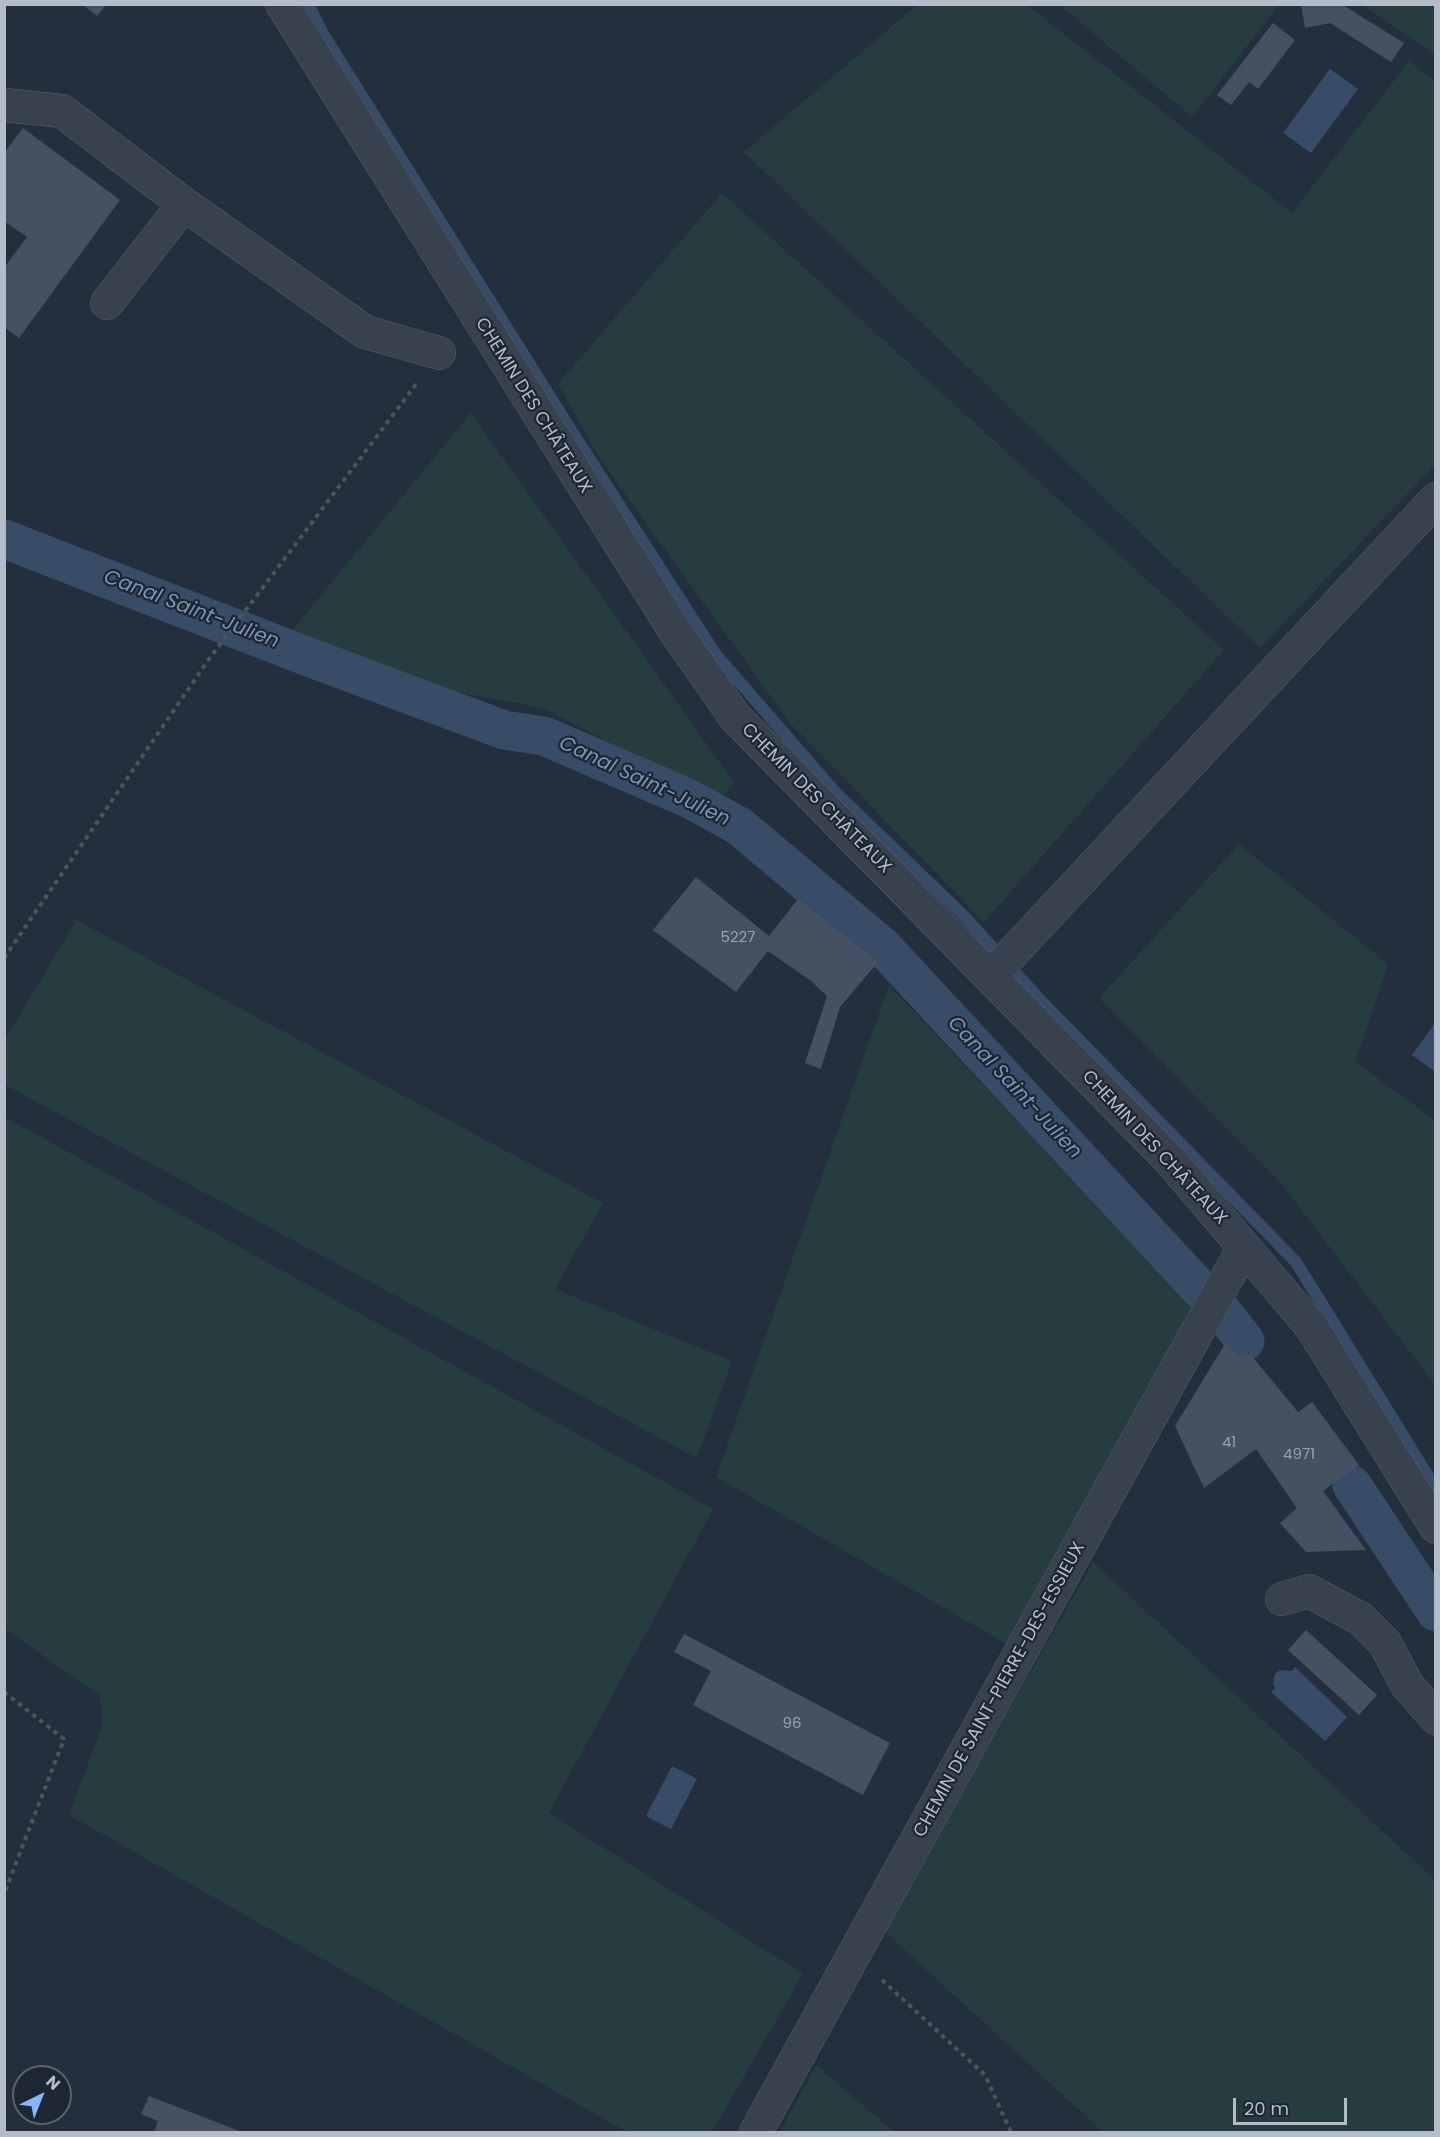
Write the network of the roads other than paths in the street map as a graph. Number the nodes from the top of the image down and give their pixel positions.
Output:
1 (282, 4) edge
2 (4, 105) edge
3 (184, 204) junction
4 (107, 303) dead end
5 (439, 353) road end
6 (1436, 499) edge
7 (990, 977) junction
8 (1244, 1247) junction
9 (1436, 1527) edge
10 (1282, 1599) dead end
11 (1435, 1718) edge
12 (756, 2133) edge

1 - 7 street, CHEMIN DES CHÂTEAUX
2 - 3 street
3 - 4 street
3 - 5 street
6 - 7 street
7 - 8 street, CHEMIN DES CHÂTEAUX
8 - 9 street, CHEMIN DES CHÂTEAUX
8 - 12 street, CHEMIN DE SAINT-PIERRE-DES-ESSIEUX
10 - 11 street

